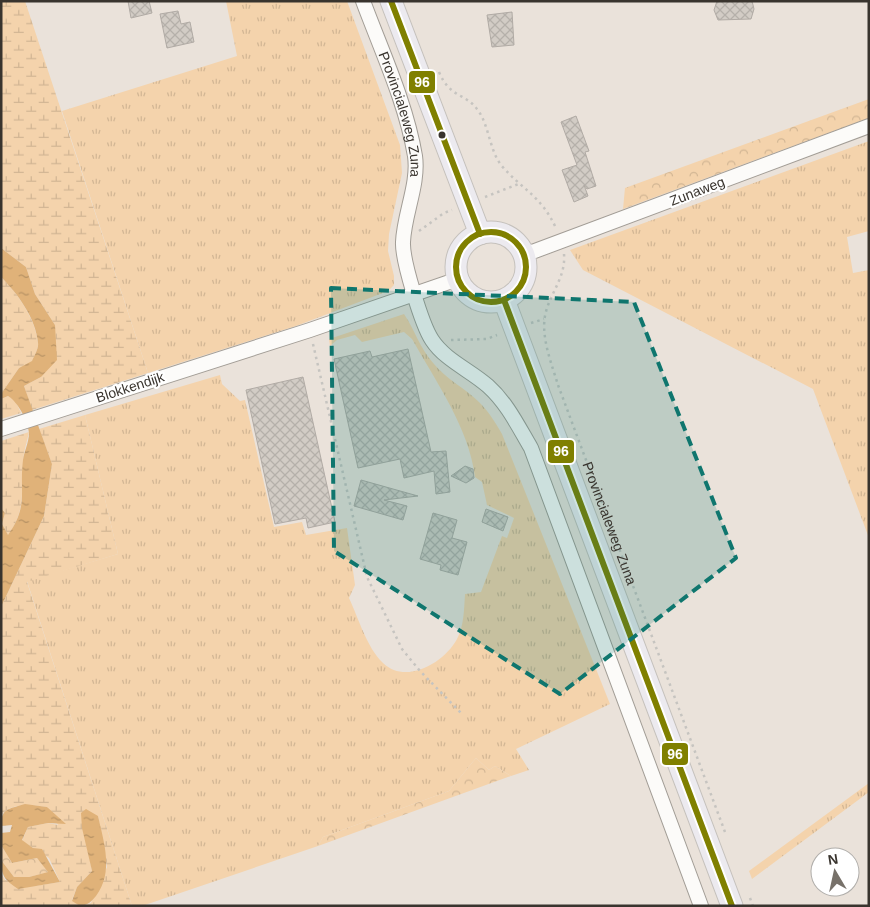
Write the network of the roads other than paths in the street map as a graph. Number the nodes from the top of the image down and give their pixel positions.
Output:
1 (363, 1) edge
2 (391, 1) edge
3 (869, 126) edge
4 (480, 234) junction
5 (524, 255) junction
6 (458, 279) junction
7 (414, 294) junction
8 (504, 300) junction
9 (1, 429) edge
10 (741, 901) edge
11 (701, 906) edge

1 - 7 street, Provincialeweg Zuna
2 - 4 main road, Provincialeweg Zuna
3 - 5 street, Zunaweg
4 - 5 main road
4 - 6 main road
5 - 8 main road
6 - 7 street, Blokkendijk
6 - 8 main road
7 - 9 street, Blokkendijk
7 - 11 street, Provincialeweg Zuna
8 - 10 main road, Provincialeweg Zuna

